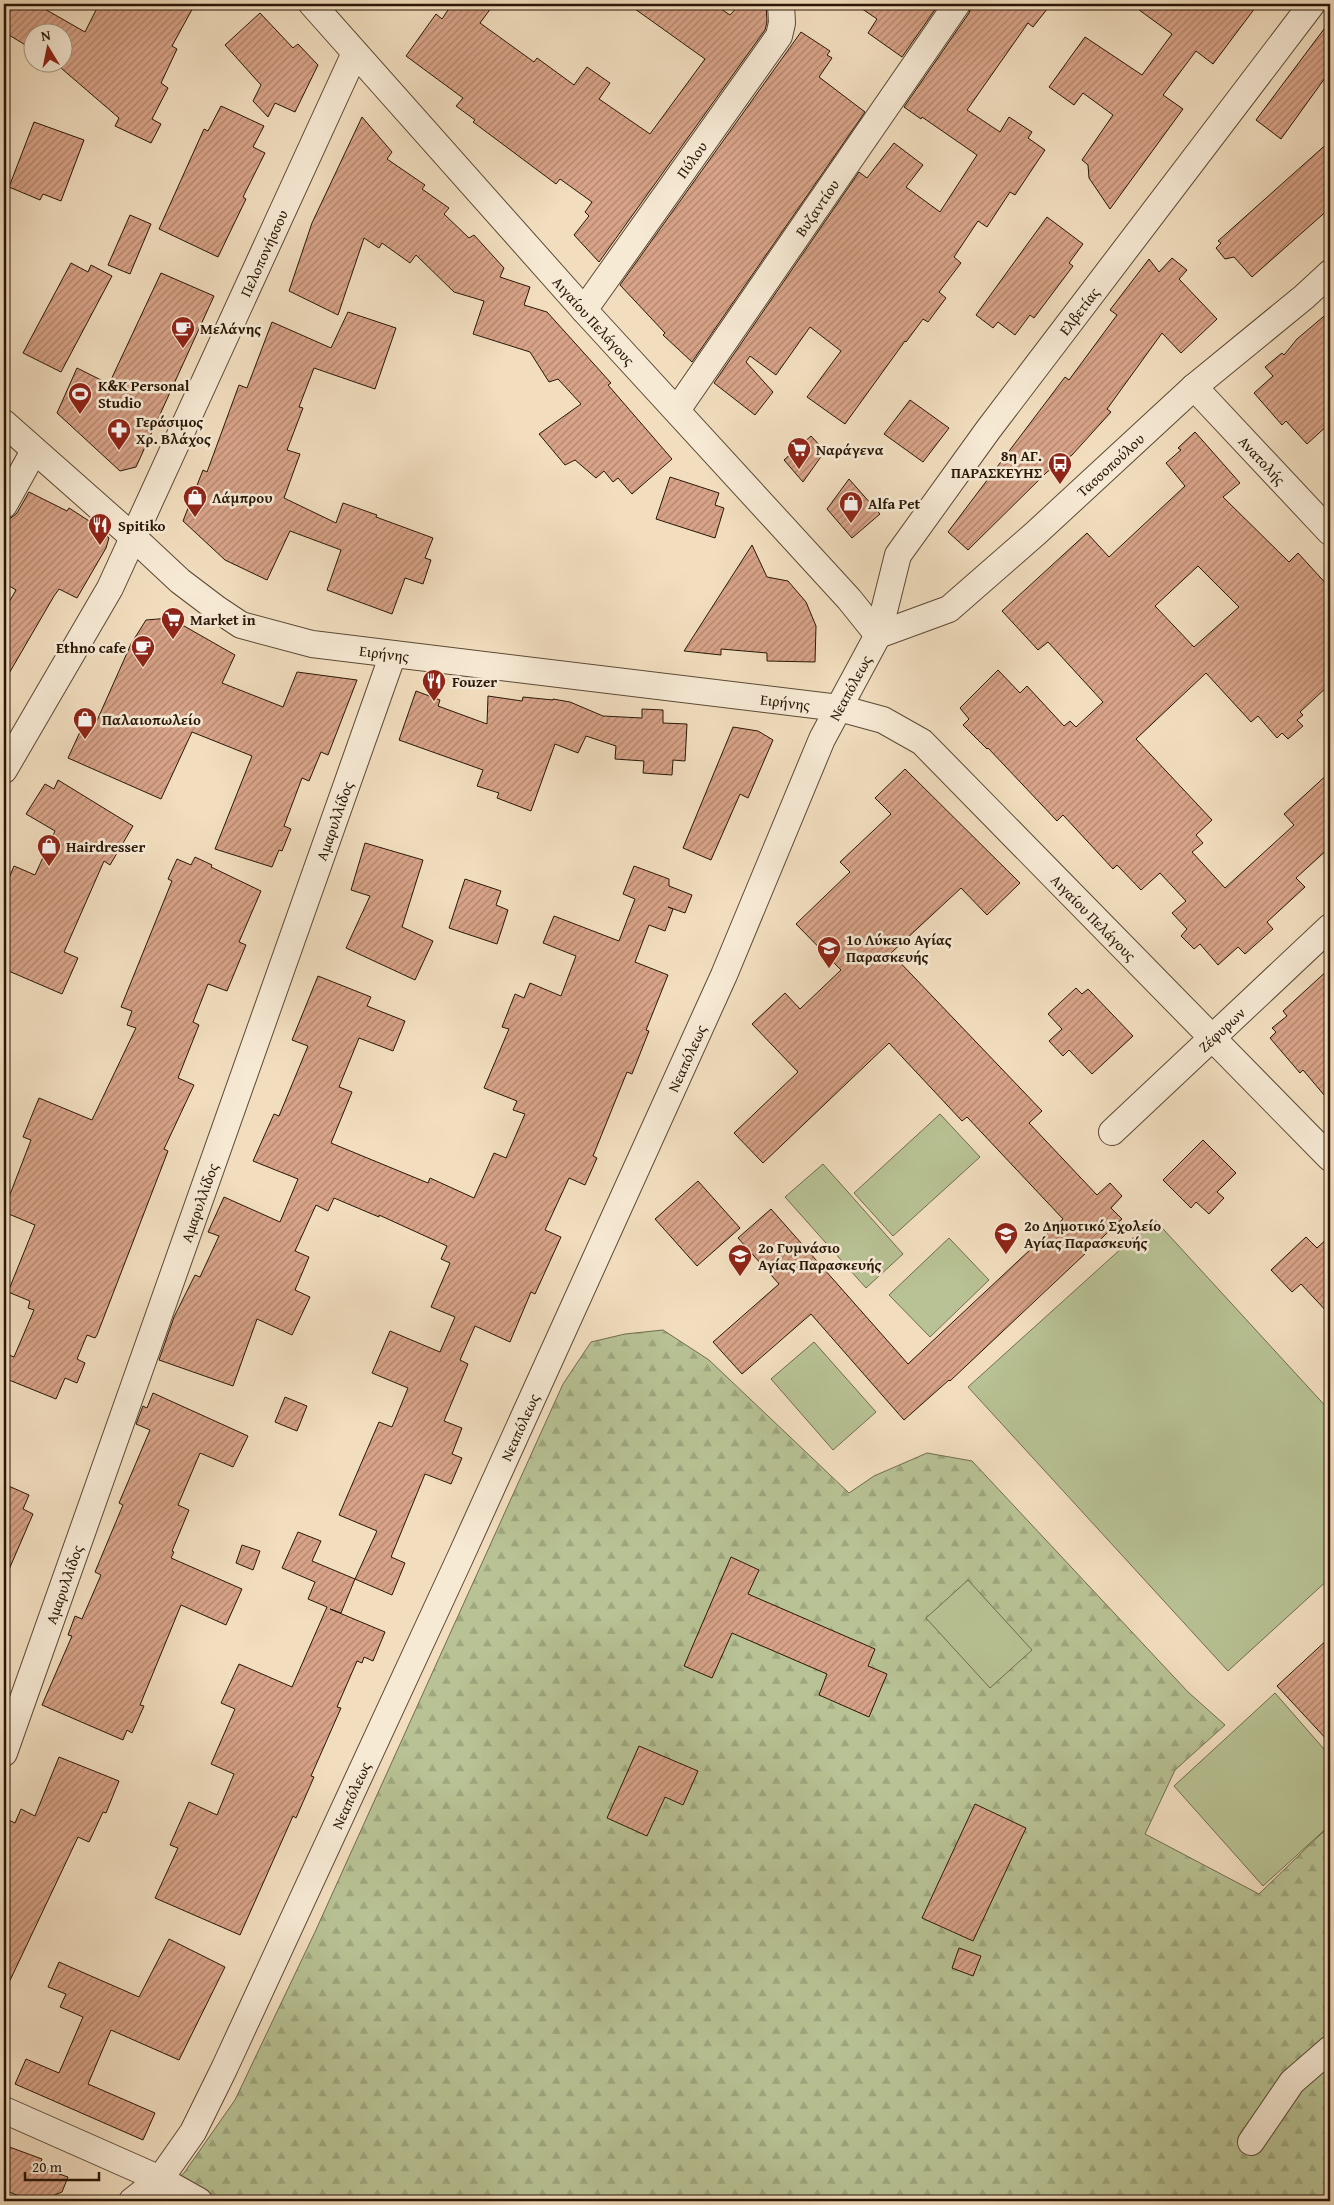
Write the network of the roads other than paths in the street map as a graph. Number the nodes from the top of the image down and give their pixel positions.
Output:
1 (312, 4) edge
2 (781, 4) edge
3 (957, 4) edge
4 (1312, 4) edge
5 (356, 53) junction
6 (1330, 272) edge
7 (584, 310) junction
8 (1194, 387) junction
9 (677, 410) junction
10 (4, 423) edge
11 (34, 451) junction
12 (4, 505) edge
13 (1330, 532) edge
14 (134, 538) junction
15 (878, 635) junction
16 (394, 654) junction
17 (839, 708) junction
18 (4, 770) edge
19 (1330, 926) edge
20 (1213, 1039) junction
21 (1112, 1132) dead end
22 (1330, 1158) edge
23 (4, 1752) edge
24 (1330, 2049) edge
25 (4, 2110) edge
26 (1251, 2142) dead end
27 (160, 2179) junction
28 (132, 2201) edge
29 (199, 2201) edge

1 - 5 street, Αιγαίου Πελάγους
2 - 7 street, Πύλου
3 - 9 street, Βυζαντίου
4 - 15 street, Ελβετίας
5 - 7 street, Αιγαίου Πελάγους
5 - 14 street, Πελοπονήσσου
6 - 8 street, Τασσοπούλου
7 - 9 street, Αιγαίου Πελάγους
8 - 13 street, Ανατολής
8 - 15 street, Τασσοπούλου
9 - 15 street, Αιγαίου Πελάγους
10 - 11 street, Ειρήνης
11 - 12 street
11 - 14 street, Ειρήνης
14 - 16 street, Ειρήνης
14 - 18 street, Πελοπονήσσου
15 - 17 street, Νεαπόλεως
16 - 17 street, Ειρήνης
16 - 23 street, Αμαρυλλίδος
17 - 20 street, Αιγαίου Πελάγους
17 - 27 street, Νεαπόλεως
19 - 20 street, Ζέφυρων
20 - 21 street, Ζέφυρων
20 - 22 street, Αιγαίου Πελάγους
24 - 26 street
25 - 27 street
27 - 28 street, Νεαπόλεως
27 - 29 street

